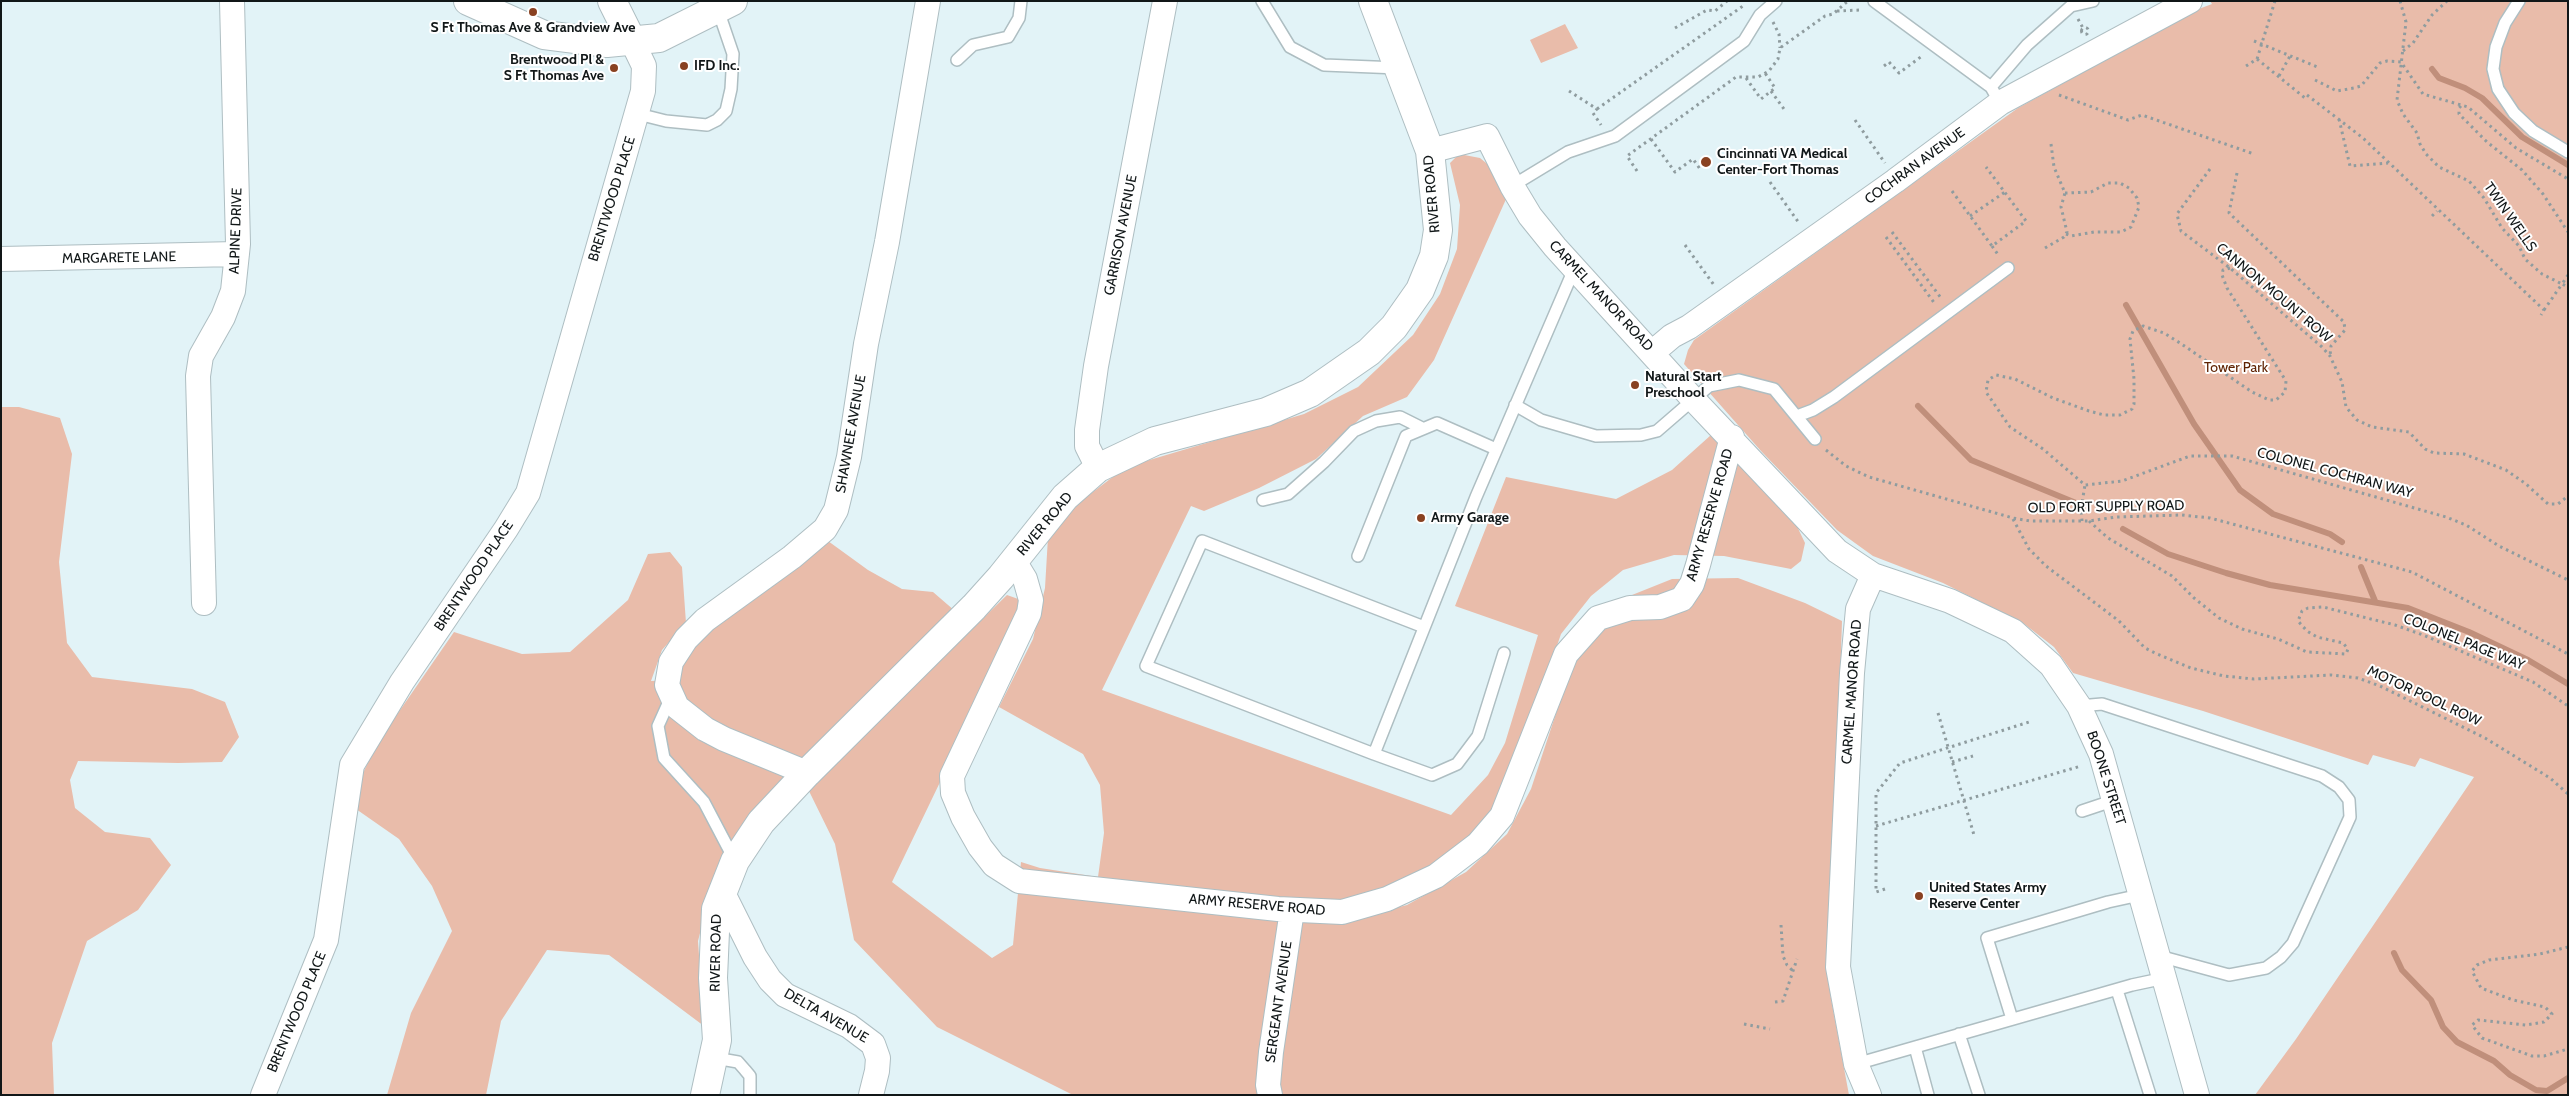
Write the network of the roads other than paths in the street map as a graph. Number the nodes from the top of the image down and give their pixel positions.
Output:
1 (232, 1) edge
2 (468, 1) edge
3 (612, 1) edge
4 (928, 1) edge
5 (1021, 1) edge
6 (1164, 1) edge
7 (1262, 1) edge
8 (1374, 1) edge
9 (1776, 1) edge
10 (1874, 1) edge
11 (2093, 1) edge
12 (2519, 1) edge
13 (2179, 3) edge
14 (725, 5) edge
15 (632, 41) junction
16 (957, 60) dead end
17 (1398, 68) junction
18 (1996, 95) junction
19 (638, 114) junction
20 (1430, 151) junction
21 (2568, 152) edge
22 (1512, 186) junction
23 (237, 254) junction
24 (1, 259) edge
25 (1575, 268) junction
26 (2008, 268) dead end
27 (1653, 352) junction
28 (1693, 398) junction
29 (1516, 405) junction
30 (1797, 416) junction
31 (1422, 428) junction
32 (1732, 438) junction
33 (1816, 439) road end
34 (1496, 449) junction
35 (1098, 468) junction
36 (1263, 500) dead end
37 (1358, 556) dead end
38 (1014, 561) junction
39 (1873, 575) junction
40 (204, 603) dead end
41 (1424, 627) junction
42 (1504, 653) dead end
43 (671, 697) junction
44 (2079, 706) junction
45 (1374, 754) junction
46 (807, 773) junction
47 (2115, 800) junction
48 (2082, 811) dead end
49 (735, 861) junction
50 (722, 891) junction
51 (2140, 895) junction
52 (1292, 910) junction
53 (2162, 967) junction
54 (2117, 990) junction
55 (2012, 1019) junction
56 (1959, 1034) junction
57 (1915, 1047) junction
58 (715, 1058) junction
59 (1856, 1064) junction
60 (263, 1095) edge
61 (705, 1095) edge
62 (750, 1095) edge
63 (870, 1095) edge
64 (1270, 1095) edge
65 (1869, 1095) edge
66 (1928, 1095) edge
67 (1979, 1095) edge
68 (2150, 1095) edge
69 (2197, 1095) edge

1 - 23 street, ALPINE DRIVE
2 - 15 street
3 - 15 street
4 - 43 street, SHAWNEE AVENUE
5 - 16 lane
6 - 35 street, GARRISON AVENUE
7 - 17 lane
8 - 17 street, RIVER ROAD
9 - 22 lane
10 - 18 lane
11 - 18 lane
12 - 21 lane
13 - 18 street, COCHRAN AVENUE
14 - 15 street
14 - 19 lane
15 - 19 street, BRENTWOOD PLACE
17 - 20 street, RIVER ROAD
18 - 27 street, COCHRAN AVENUE
19 - 60 street, BRENTWOOD PLACE
20 - 22 street, CARMEL MANOR ROAD
20 - 35 street, RIVER ROAD
22 - 25 street, CARMEL MANOR ROAD
23 - 24 street, MARGARETE LANE
23 - 40 street, ALPINE DRIVE
25 - 27 street, CARMEL MANOR ROAD
25 - 29 lane
26 - 30 lane
27 - 28 street, CARMEL MANOR ROAD
28 - 29 lane
28 - 30 lane
28 - 32 street, CARMEL MANOR ROAD
29 - 34 lane
30 - 33 lane
31 - 34 lane
31 - 36 lane
31 - 37 lane
32 - 39 street, CARMEL MANOR ROAD
32 - 52 street, ARMY RESERVE ROAD
34 - 41 lane
35 - 38 street, RIVER ROAD
38 - 46 street, RIVER ROAD
38 - 52 street, ARMY RESERVE ROAD
39 - 44 street, BOONE STREET
39 - 59 street, CARMEL MANOR ROAD
41 - 45 lane
41 - 45 lane
42 - 45 lane
43 - 46 street
43 - 49 lane
44 - 47 street, BOONE STREET
44 - 53 lane
46 - 49 street, RIVER ROAD
47 - 48 lane
47 - 51 street, BOONE STREET
49 - 50 street, RIVER ROAD
50 - 58 street, RIVER ROAD
50 - 63 street, DELTA AVENUE
51 - 53 street, BOONE STREET
51 - 55 lane
52 - 64 street, SERGEANT AVENUE
53 - 54 lane
53 - 69 street, BOONE STREET
54 - 55 lane
54 - 68 lane
55 - 56 lane
56 - 57 lane
56 - 67 lane
57 - 59 lane
57 - 66 lane
58 - 61 street, RIVER ROAD
58 - 62 lane
59 - 65 street, CARMEL MANOR ROAD

